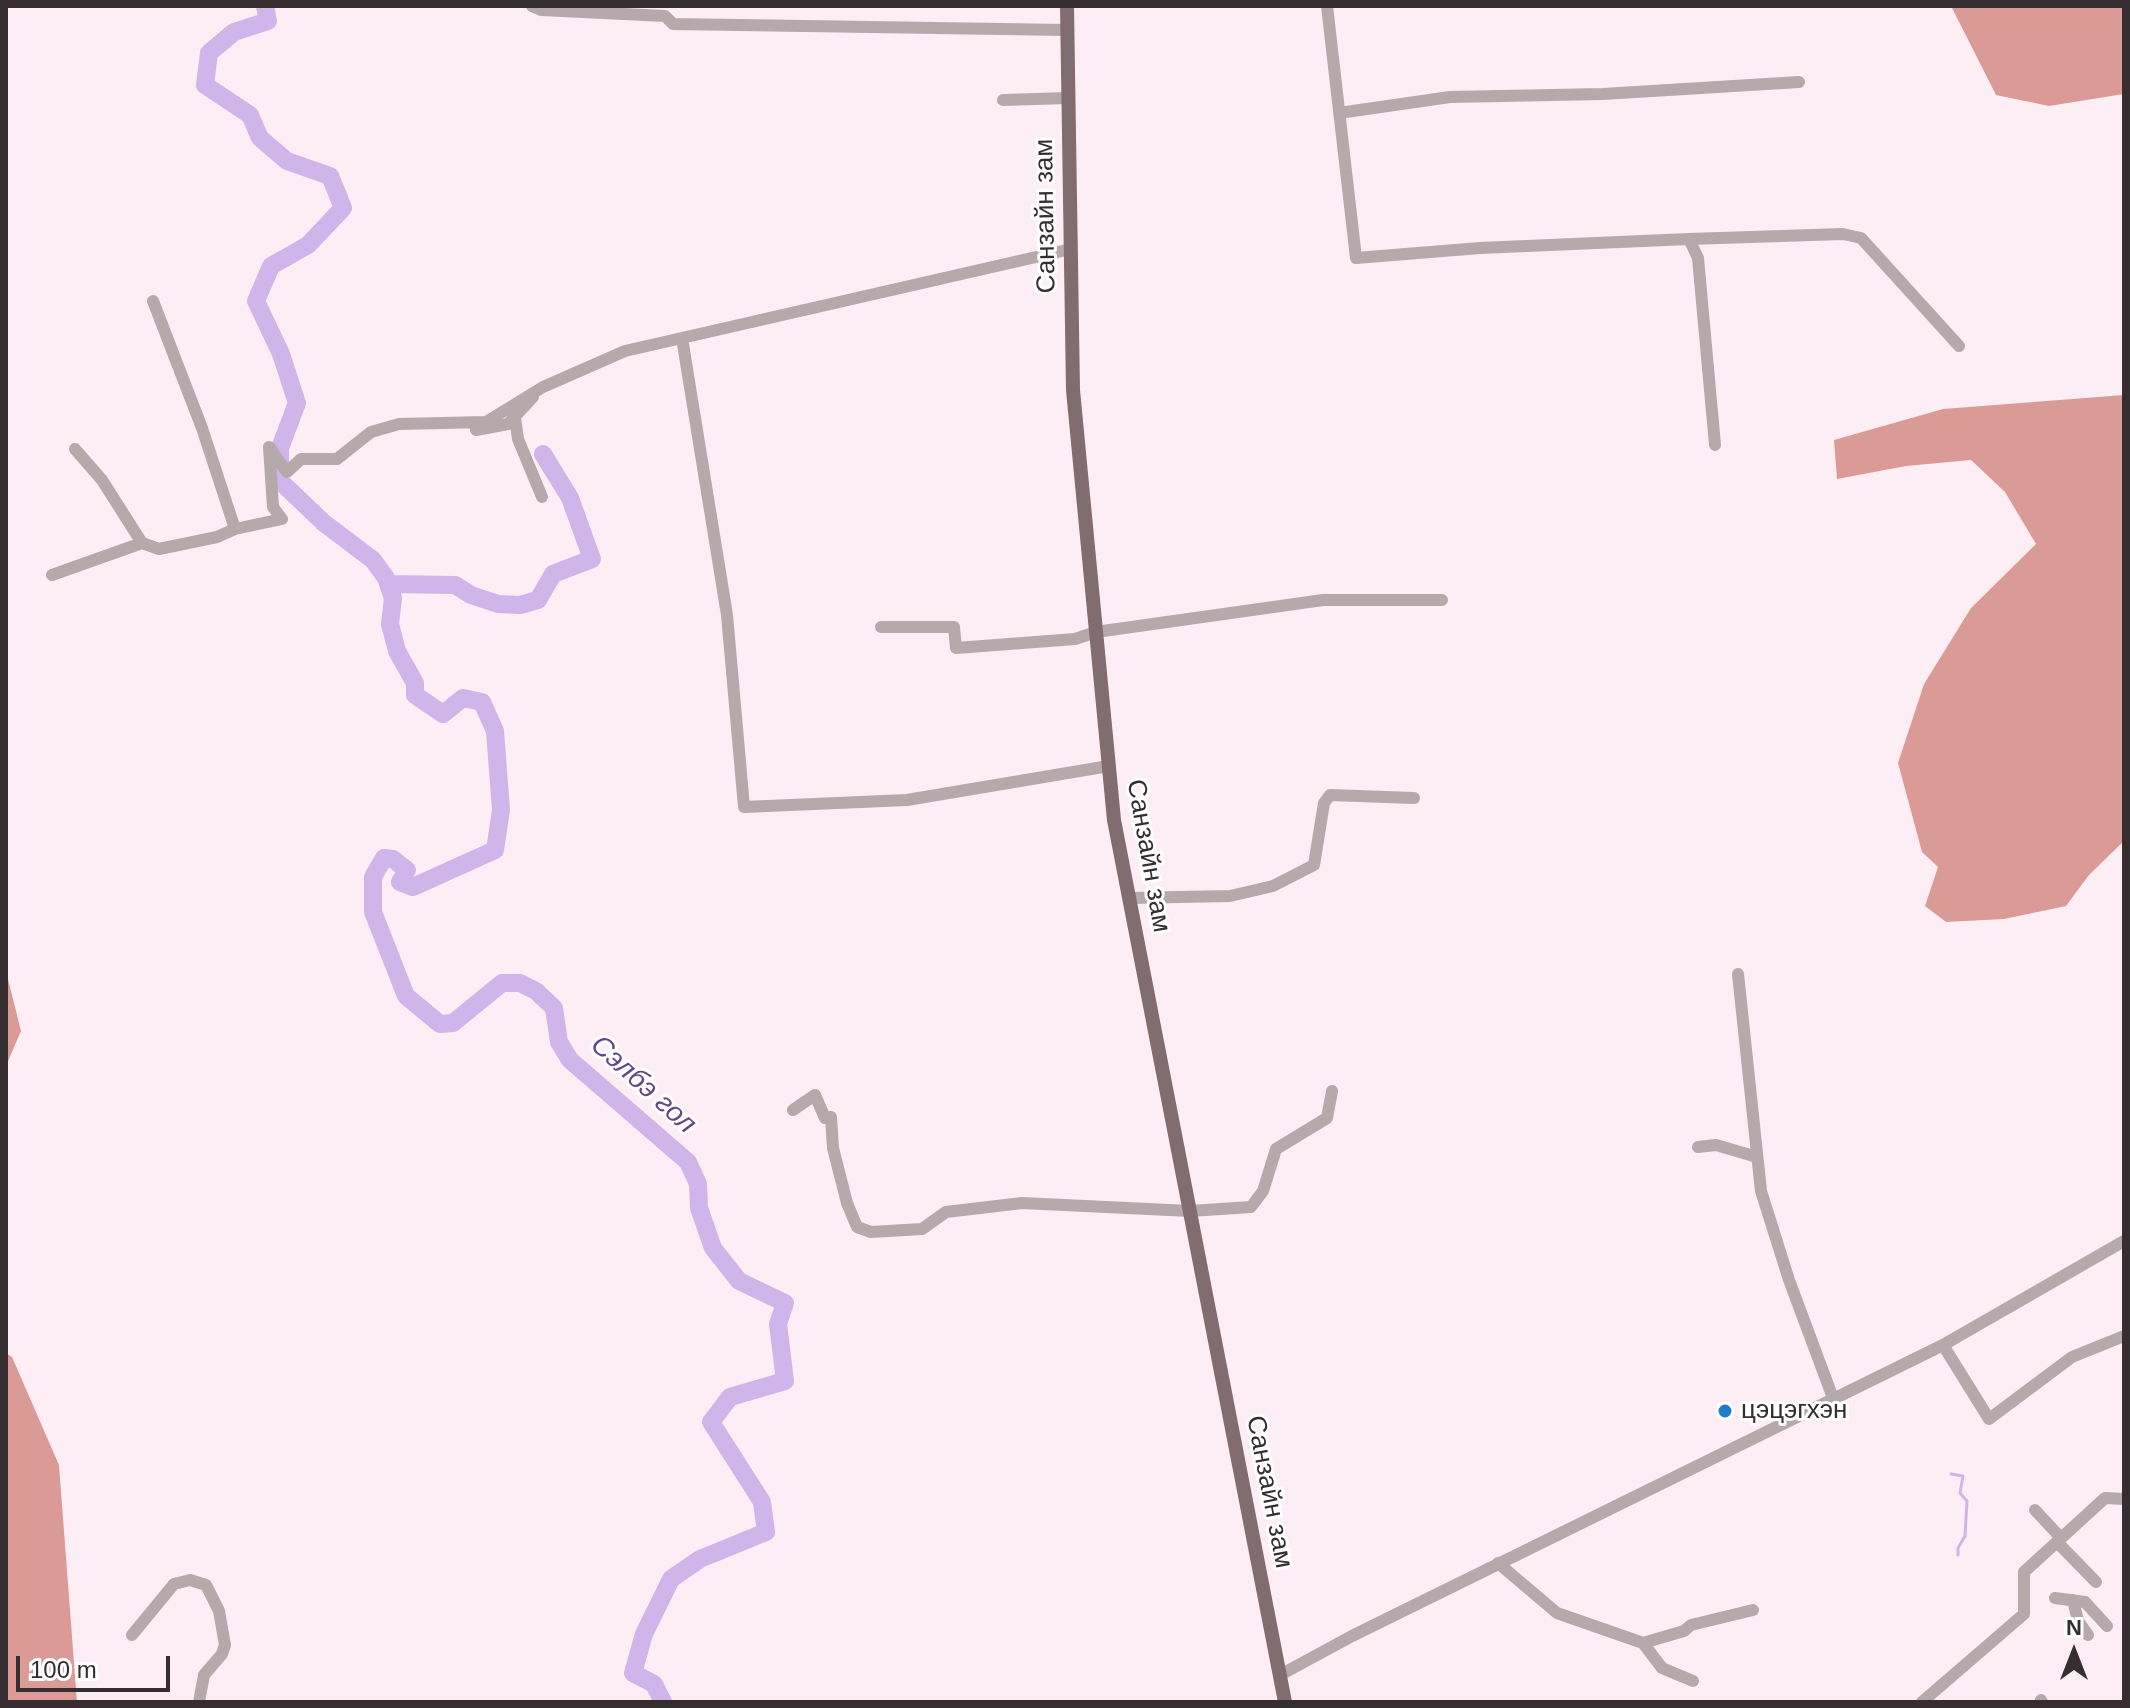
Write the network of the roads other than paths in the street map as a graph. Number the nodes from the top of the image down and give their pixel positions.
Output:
1 (532, 6) edge
2 (1067, 6) edge
3 (1327, 6) edge
4 (1067, 30) junction
5 (1799, 82) dead end
6 (1068, 98) junction
7 (1003, 100) dead end
8 (1339, 113) junction
9 (1689, 239) junction
10 (1071, 249) junction
11 (153, 301) dead end
12 (682, 338) junction
13 (1959, 346) dead end
14 (543, 387) junction
15 (515, 418) junction
16 (458, 425) junction
17 (1715, 445) dead end
18 (75, 449) dead end
19 (542, 497) dead end
20 (235, 529) junction
21 (142, 543) junction
22 (52, 575) dead end
23 (1442, 600) dead end
24 (881, 627) dead end
25 (1096, 632) junction
26 (1109, 766) junction
27 (1414, 798) dead end
28 (1130, 898) junction
29 (1738, 974) dead end
30 (1332, 1091) dead end
31 (793, 1110) dead end
32 (1698, 1147) dead end
33 (1757, 1157) junction
34 (1190, 1211) junction
35 (2124, 1241) edge
36 (2124, 1336) edge
37 (1943, 1345) junction
38 (1833, 1398) junction
39 (2124, 1499) edge
40 (2035, 1510) dead end
41 (2059, 1540) junction
42 (1498, 1563) junction
43 (2096, 1582) dead end
44 (2055, 1598) dead end
45 (2073, 1600) junction
46 (1753, 1610) dead end
47 (2107, 1626) dead end
48 (132, 1635) dead end
49 (2088, 1635) dead end
50 (1643, 1643) junction
51 (1280, 1675) junction
52 (1693, 1681) dead end
53 (199, 1702) edge
54 (1285, 1702) edge
55 (1922, 1702) edge

1 - 4 street
2 - 4 main road, Санзайн зам
3 - 8 street
4 - 6 main road, Санзайн зам
5 - 8 street
6 - 7 street
6 - 10 main road, Санзайн зам
8 - 9 street
9 - 13 street
9 - 17 street
10 - 12 street
10 - 25 main road, Санзайн зам
11 - 20 street
12 - 14 street
12 - 26 street
14 - 15 street
14 - 16 street
15 - 16 street
15 - 19 street
16 - 20 street
18 - 21 street
20 - 21 street
21 - 22 street
23 - 25 street
24 - 25 street
25 - 26 main road, Санзайн зам
26 - 28 main road, Санзайн зам
27 - 28 street
28 - 34 main road, Санзайн зам
29 - 33 street
30 - 34 street
31 - 34 street
32 - 33 street
33 - 38 street
34 - 51 main road, Санзайн зам
35 - 37 street
36 - 37 street
37 - 38 street
38 - 42 street
39 - 41 street
40 - 41 street
41 - 43 street
41 - 55 street
42 - 50 street
42 - 51 street
44 - 45 street
45 - 47 street
45 - 49 street
46 - 50 street
48 - 53 street
50 - 52 street
51 - 54 main road, Санзайн зам

